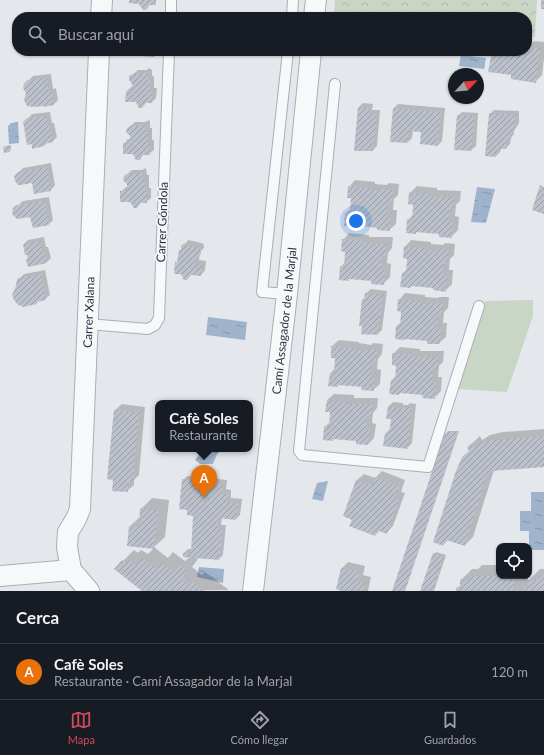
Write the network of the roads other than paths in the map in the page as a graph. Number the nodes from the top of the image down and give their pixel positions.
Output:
1 (102, 0) edge
2 (171, 0) edge
3 (293, 0) edge
4 (316, 0) edge
5 (101, 12) edge
6 (171, 12) edge
7 (292, 12) edge
8 (315, 12) edge
9 (100, 56) edge
10 (169, 56) edge
11 (287, 56) edge
12 (311, 56) edge
13 (335, 84) dead end
14 (287, 294) junction
15 (479, 306) dead end
16 (88, 324) junction
17 (71, 570) junction
18 (0, 576) edge
19 (89, 591) edge
20 (253, 591) edge

1 - 5 street
2 - 6 lane
3 - 7 lane
4 - 8 street
9 - 16 street, Carrer Xalana
10 - 16 lane, Carrer Góndola
11 - 14 lane
12 - 14 street, Camí Assagador de la Marjal
13 - 15 lane
14 - 20 street, Camí Assagador de la Marjal
16 - 17 street, Carrer Xalana
17 - 18 street
17 - 19 street

